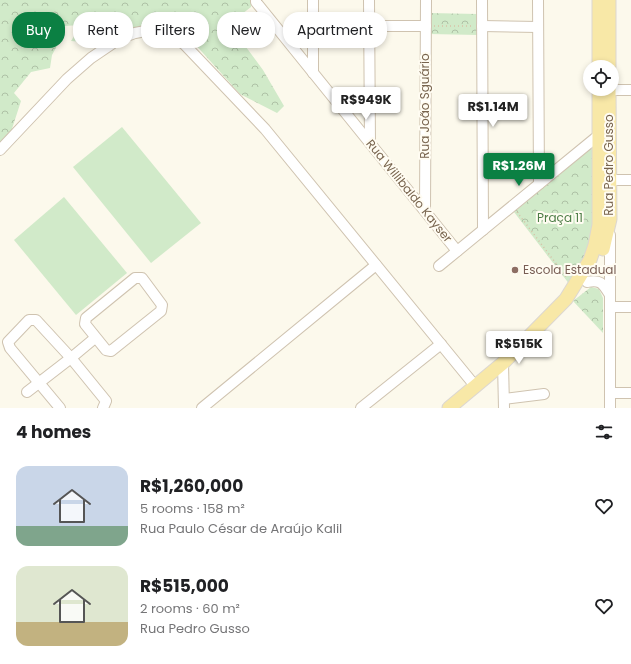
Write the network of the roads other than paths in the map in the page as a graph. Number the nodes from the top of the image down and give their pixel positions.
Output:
1 (256, 0) edge
2 (313, 0) edge
3 (369, 0) edge
4 (426, 0) edge
5 (482, 0) edge
6 (538, 0) edge
7 (599, 0) edge
8 (609, 0) edge
9 (369, 12) edge
10 (387, 26) edge
11 (426, 26) junction
12 (482, 26) junction
13 (538, 27) junction
14 (369, 48) edge
15 (599, 60) edge
16 (609, 60) edge
17 (313, 73) junction
18 (619, 90) edge
19 (631, 90) edge
20 (606, 96) edge
21 (604, 135) junction
22 (370, 143) junction
23 (0, 150) edge
24 (604, 180) junction
25 (631, 180) edge
26 (539, 184) junction
27 (425, 211) junction
28 (610, 220) junction
29 (483, 230) junction
30 (457, 251) junction
31 (376, 265) junction
32 (439, 266) dead end
33 (587, 282) junction
34 (610, 295) junction
35 (566, 299) junction
36 (610, 307) junction
37 (631, 307) edge
38 (95, 338) junction
39 (441, 344) junction
40 (71, 358) junction
41 (503, 363) junction
42 (39, 383) junction
43 (476, 387) junction
44 (26, 392) dead end
45 (610, 393) junction
46 (631, 393) edge
47 (544, 394) dead end
48 (504, 404) edge
49 (60, 408) edge
50 (103, 408) edge
51 (202, 408) edge
52 (361, 408) edge
53 (449, 408) edge
54 (610, 408) edge

1 - 17 street, Rua Willibaldo Kayser
2 - 17 street
3 - 9 street
4 - 11 street, Rua João Sguário
5 - 12 street
6 - 13 street
7 - 15 main road
8 - 16 main road
10 - 11 street
11 - 27 street, Rua João Sguário
12 - 13 street
12 - 29 street
13 - 26 street
14 - 22 street
17 - 22 street, Rua Willibaldo Kayser
18 - 19 street
20 - 21 main road, Rua Pedro Gusso
21 - 24 main road, Rua Pedro Gusso
21 - 26 street
22 - 27 street, Rua Willibaldo Kayser
23 - 31 street
24 - 25 street
24 - 28 main road, Rua Pedro Gusso
24 - 35 main road, Rua Pedro Gusso
26 - 29 street
27 - 30 street, Rua Willibaldo Kayser
28 - 33 main road, Rua Pedro Gusso
28 - 34 street
29 - 30 street
30 - 32 street
31 - 39 street
31 - 51 street
33 - 34 street
33 - 35 main road, Rua Pedro Gusso
34 - 36 street
35 - 41 main road, Rua Pedro Gusso
36 - 37 street
36 - 45 street
38 - 38 street
38 - 40 street
39 - 43 street
39 - 52 street
40 - 42 street
40 - 42 street
40 - 50 street
41 - 43 main road, Rua Pedro Gusso
41 - 48 street
42 - 44 street
42 - 49 street
43 - 53 main road, Rua Pedro Gusso
45 - 46 street
45 - 54 street
47 - 48 street

